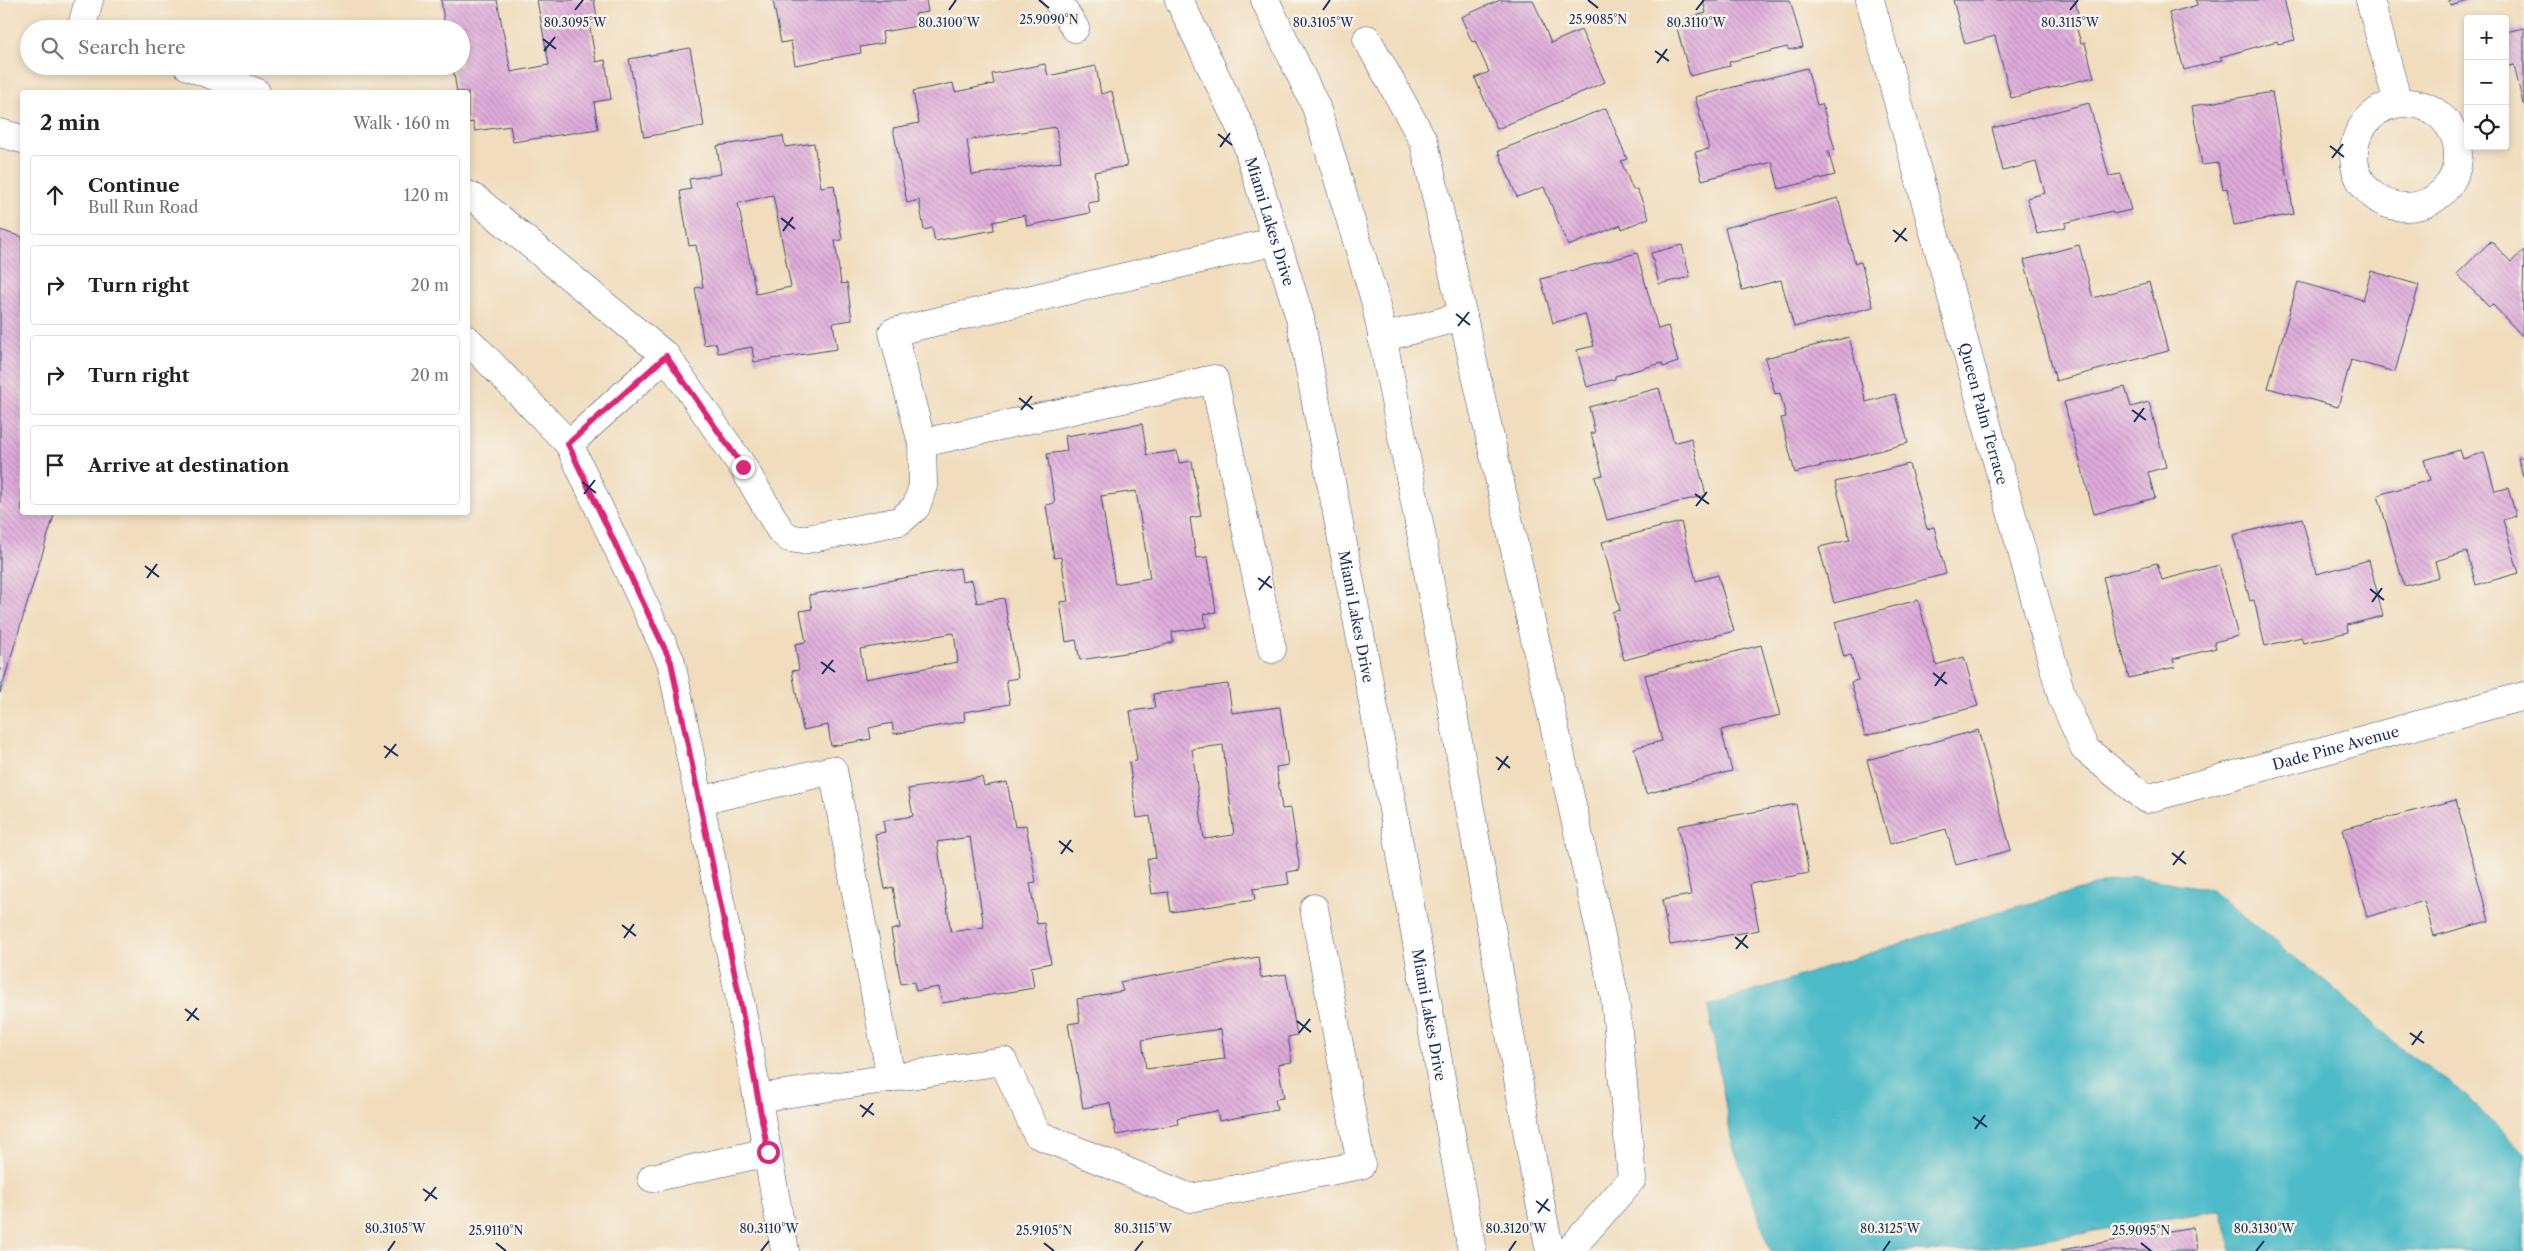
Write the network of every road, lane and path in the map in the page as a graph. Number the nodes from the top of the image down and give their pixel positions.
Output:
1 (89, 0) edge
2 (1057, 0) edge
3 (1179, 0) edge
4 (1264, 0) edge
5 (1870, 0) edge
6 (2370, 0) edge
7 (83, 20) edge
8 (1075, 28) dead end
9 (1368, 39) dead end
10 (209, 75) edge
11 (242, 89) edge
12 (2398, 103) dead end
13 (0, 133) edge
14 (20, 138) edge
15 (470, 196) edge
16 (1276, 241) junction
17 (1463, 316) junction
18 (1382, 338) junction
19 (470, 342) edge
20 (666, 356) junction
21 (922, 443) junction
22 (568, 444) junction
23 (1272, 649) dead end
24 (2524, 696) edge
25 (2146, 799) joint
26 (699, 801) junction
27 (1314, 908) dead end
28 (891, 1078) junction
29 (758, 1098) junction
30 (768, 1152) junction
31 (652, 1178) dead end
32 (785, 1251) edge
33 (1472, 1251) edge
34 (1550, 1251) edge
35 (1569, 1251) edge

1 - 7 street
2 - 8 street
3 - 16 street, Miami Lakes Drive
4 - 18 street
5 - 25 street, Queen Palm Terrace
6 - 12 street
9 - 17 street
10 - 11 street
13 - 14 street
15 - 20 street
16 - 21 street
16 - 33 street, Miami Lakes Drive
17 - 18 street
17 - 35 street
18 - 34 street
19 - 22 street
20 - 21 street
20 - 22 street
21 - 23 street
22 - 26 street
24 - 25 street, Dade Pine Avenue
26 - 28 street
26 - 29 street
27 - 28 street
28 - 29 street
29 - 30 street
30 - 31 street
30 - 32 street

